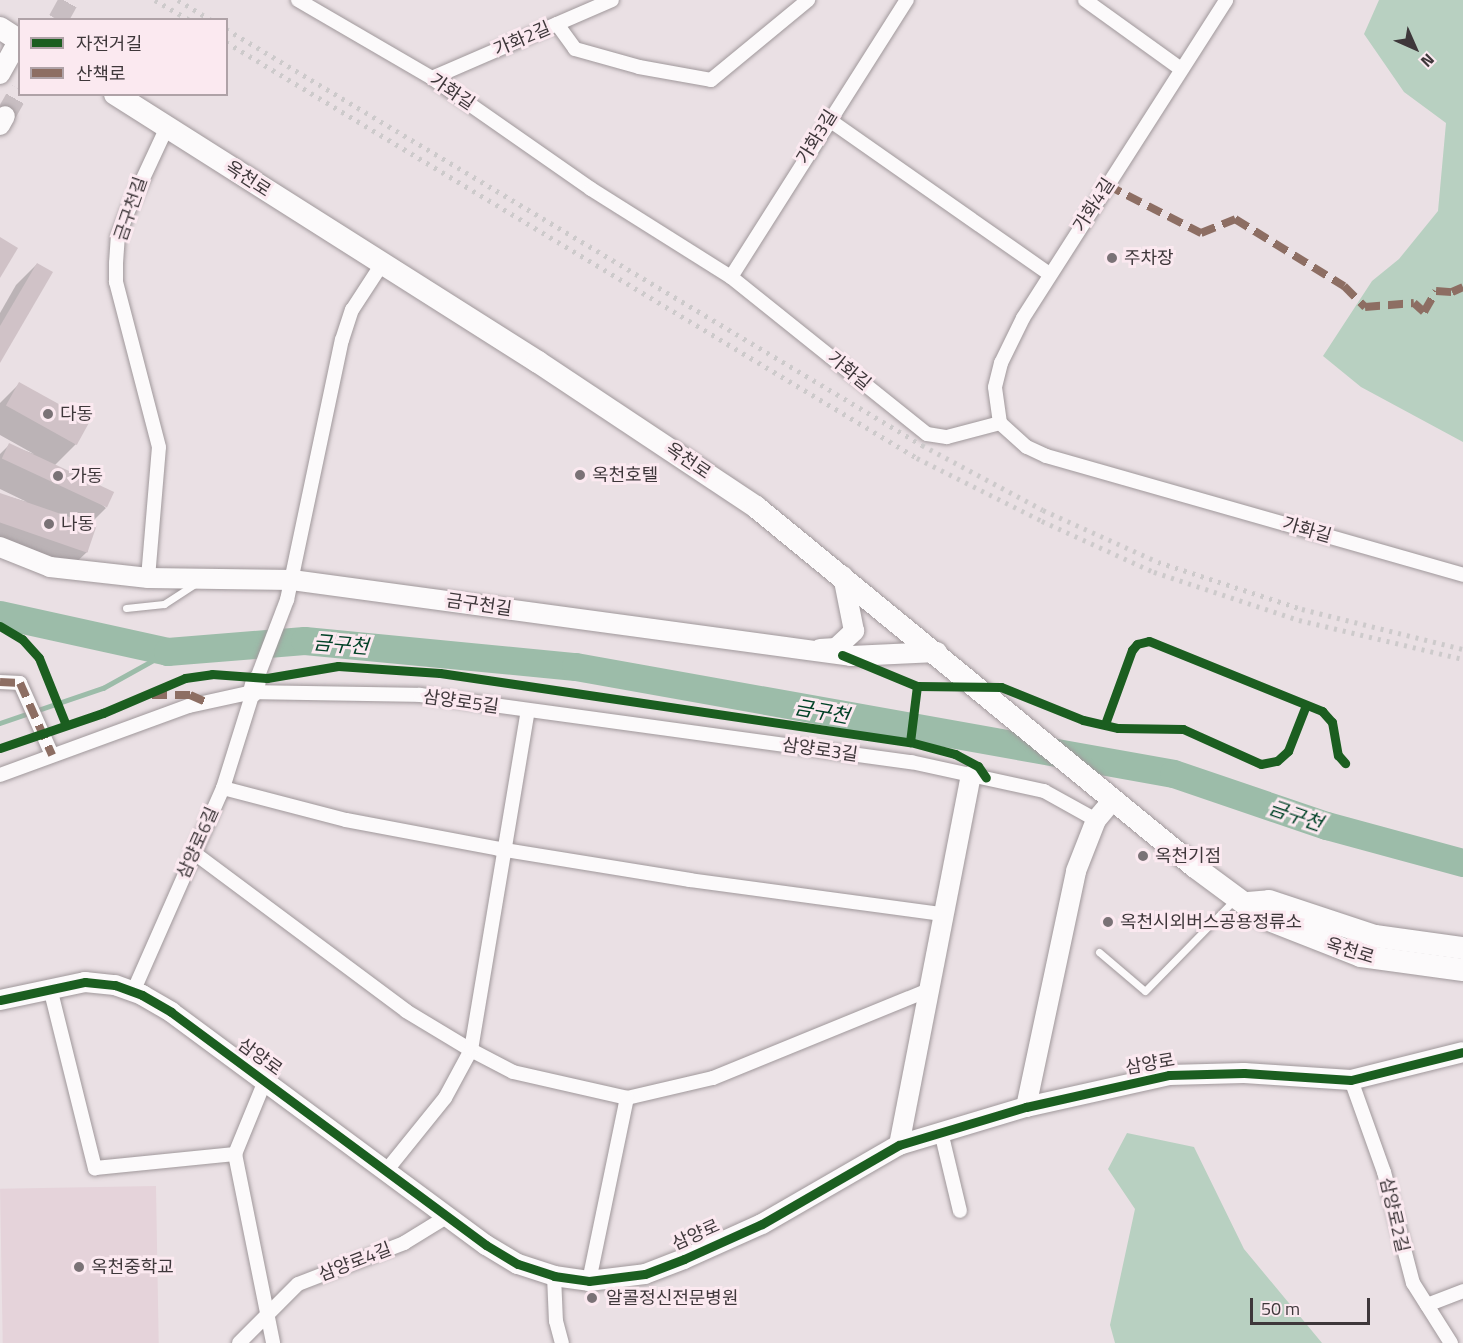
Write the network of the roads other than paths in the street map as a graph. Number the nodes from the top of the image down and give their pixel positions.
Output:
1 (298, 0) edge
2 (612, 0) edge
3 (808, 0) edge
4 (907, 0) edge
5 (1085, 0) edge
6 (1226, 0) edge
7 (557, 24) junction
8 (13, 36) edge
9 (1181, 69) junction
10 (0, 73) edge
11 (432, 78) junction
12 (117, 96) edge
13 (828, 119) junction
14 (167, 127) junction
15 (382, 264) junction
16 (1049, 274) junction
17 (731, 277) junction
18 (1000, 423) junction
19 (0, 547) edge
20 (1463, 575) edge
21 (843, 576) junction
22 (148, 578) junction
23 (200, 580) junction
24 (292, 580) junction
25 (126, 608) dead end
26 (808, 651) junction
27 (937, 652) junction
28 (0, 682) edge
29 (255, 687) junction
30 (528, 711) junction
31 (52, 755) junction
32 (0, 775) edge
33 (971, 776) junction
34 (223, 788) junction
35 (1113, 800) junction
36 (1096, 820) junction
37 (504, 850) junction
38 (193, 852) junction
39 (1243, 900) junction
40 (943, 914) junction
41 (1463, 948) edge
42 (1099, 952) dead end
43 (1463, 970) edge
44 (50, 988) junction
45 (929, 990) junction
46 (133, 992) junction
47 (0, 1000) edge
48 (471, 1050) junction
49 (1463, 1052) edge
50 (1351, 1080) junction
51 (265, 1081) junction
52 (627, 1098) junction
53 (1026, 1107) junction
54 (941, 1132) junction
55 (899, 1145) junction
56 (235, 1154) junction
57 (386, 1171) junction
58 (960, 1211) dead end
59 (448, 1216) junction
60 (554, 1276) junction
61 (589, 1281) junction
62 (1463, 1291) edge
63 (1427, 1305) junction
64 (268, 1315) junction
65 (239, 1343) edge
66 (273, 1343) edge
67 (562, 1343) edge
68 (1451, 1343) edge

1 - 11 street, 가화길
2 - 7 street, 가화2길
3 - 7 street
4 - 13 street, 가화3길
5 - 9 street
6 - 9 street, 가화4길
7 - 11 street, 가화2길
8 - 10 street
9 - 16 street, 가화4길
11 - 17 street, 가화길
12 - 14 main road, 옥천로
13 - 16 street
13 - 17 street, 가화3길
14 - 15 main road, 옥천로
14 - 22 street, 금구천길
15 - 21 main road, 옥천로
15 - 24 street
16 - 18 street, 가화4길
17 - 18 street, 가화길
18 - 20 street, 가화길
19 - 22 street, 금구천길
21 - 26 street
21 - 27 main road, 옥천로
22 - 23 street, 금구천길
23 - 24 street, 금구천길
23 - 25 lane
24 - 26 street, 금구천길
24 - 29 street, 삼양로6길
26 - 27 street
27 - 35 main road, 옥천로
28 - 31 street
29 - 30 street, 삼양로5길
29 - 31 street, 삼양로5길
29 - 34 street, 삼양로6길
30 - 33 street, 삼양로3길
30 - 37 street
31 - 32 street, 삼양로5길
33 - 36 street, 삼양로3길
33 - 40 street
34 - 37 street
34 - 38 street, 삼양로6길
35 - 36 street
35 - 39 main road, 옥천로
36 - 53 street
37 - 40 street
37 - 48 street
38 - 46 street, 삼양로6길
38 - 48 street
39 - 41 main road, 옥천로
39 - 42 lane
39 - 43 main road, 옥천로
40 - 45 street
44 - 46 street, 삼양로
44 - 47 street, 삼양로
44 - 56 street
45 - 52 street
45 - 55 street
46 - 51 street, 삼양로
48 - 52 street
48 - 57 street
49 - 50 street, 삼양로
50 - 53 street, 삼양로
50 - 63 street, 삼양로2길
51 - 56 street, 삼양로
51 - 57 street, 삼양로
52 - 61 street
53 - 54 street, 삼양로
54 - 55 street, 삼양로
54 - 58 street
55 - 61 street, 삼양로
56 - 64 street
57 - 59 street, 삼양로
59 - 60 street, 삼양로
59 - 64 street, 삼양로4길
60 - 61 street, 삼양로
60 - 67 street
62 - 63 street
63 - 68 street, 삼양로2길
64 - 65 street, 삼양로4길
64 - 66 street

